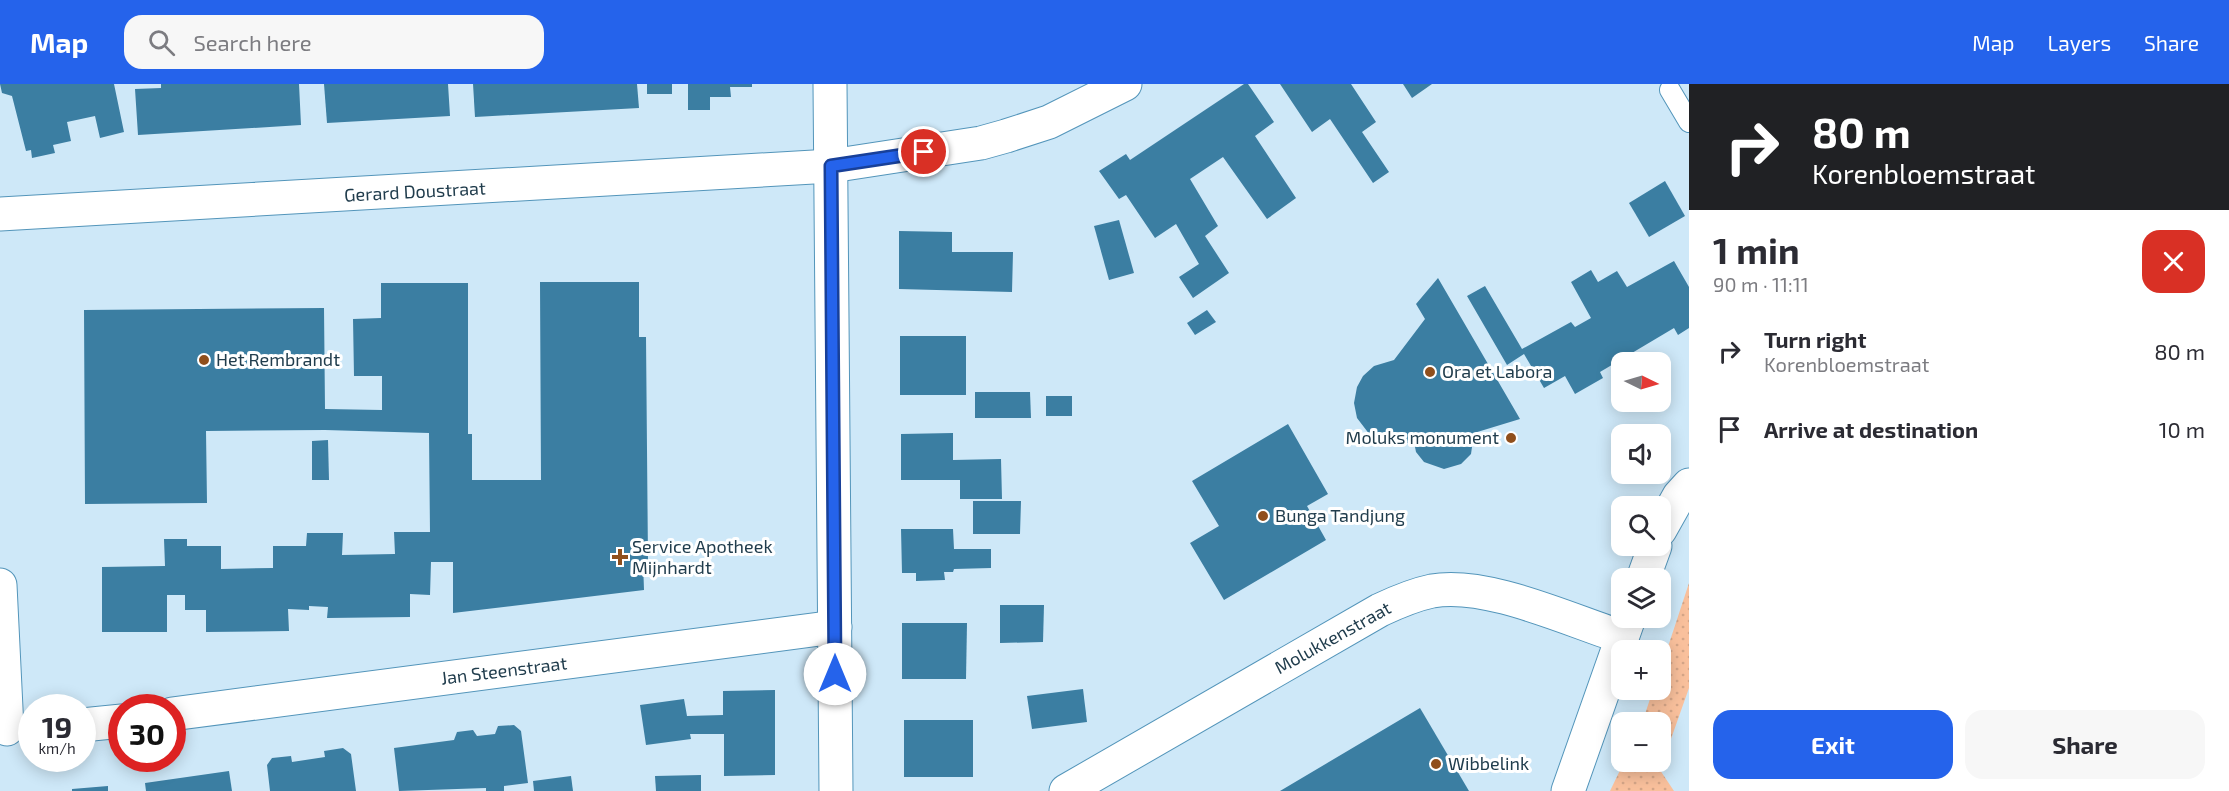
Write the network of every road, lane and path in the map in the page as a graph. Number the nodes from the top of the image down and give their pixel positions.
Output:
1 (830, 84) edge
2 (1125, 84) edge
3 (1670, 90) dead end
4 (1689, 122) edge
5 (831, 166) junction
6 (0, 214) edge
7 (1689, 485) edge
8 (1671, 510) edge
9 (0, 585) edge
10 (1611, 624) edge
11 (835, 627) junction
12 (1625, 628) edge
13 (186, 712) edge
14 (13, 729) edge
15 (836, 791) edge
16 (1066, 791) edge
17 (1568, 791) edge

1 - 5 street
2 - 5 street, Gerard Doustraat
3 - 4 lane
5 - 6 street, Gerard Doustraat
5 - 11 street
7 - 8 street
9 - 14 street
10 - 16 street, Molukkenstraat
11 - 13 street, Jan Steenstraat
11 - 15 street
12 - 17 street

